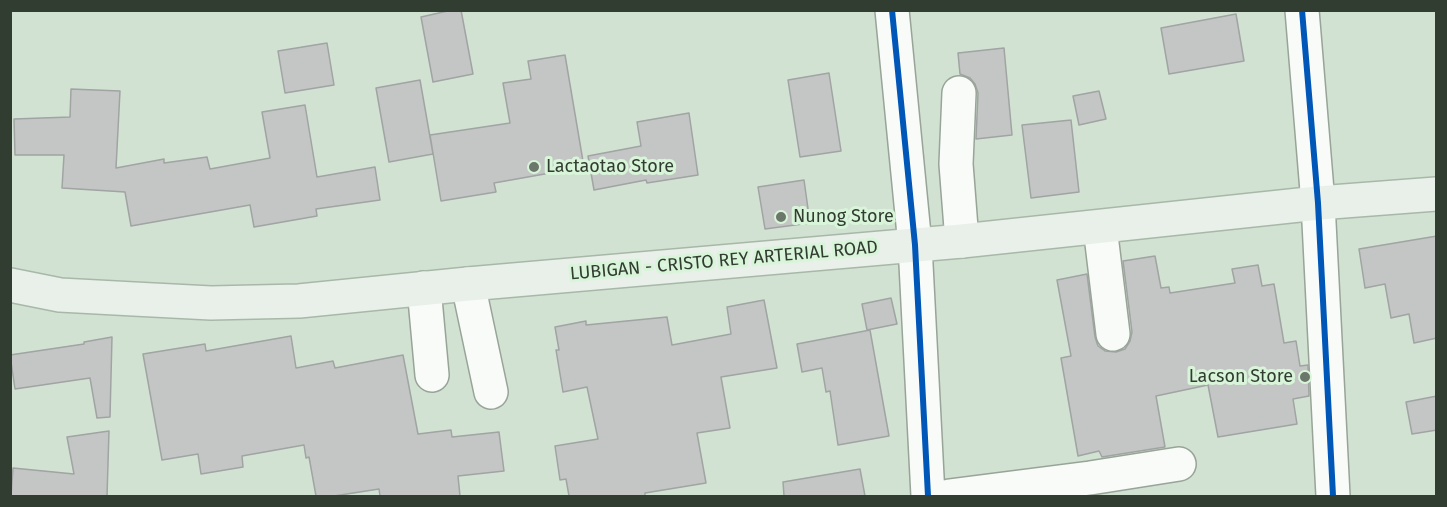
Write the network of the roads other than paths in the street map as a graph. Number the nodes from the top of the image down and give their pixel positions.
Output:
1 (892, 10) edge
2 (1302, 10) edge
3 (959, 93) dead end
4 (1437, 194) edge
5 (1318, 203) junction
6 (1100, 227) junction
7 (962, 241) junction
8 (915, 244) junction
9 (468, 284) junction
10 (10, 285) edge
11 (424, 288) junction
12 (1113, 334) dead end
13 (432, 375) dead end
14 (491, 392) dead end
15 (1179, 464) dead end
16 (927, 496) edge
17 (949, 496) edge
18 (1333, 496) edge

1 - 8 street
2 - 5 street
3 - 7 street
4 - 5 main road, LUBIGAN - CRISTO REY ARTERIAL ROAD
5 - 6 main road, LUBIGAN - CRISTO REY ARTERIAL ROAD
5 - 18 street
6 - 7 main road, LUBIGAN - CRISTO REY ARTERIAL ROAD
6 - 12 street
7 - 8 main road, LUBIGAN - CRISTO REY ARTERIAL ROAD
8 - 9 main road, LUBIGAN - CRISTO REY ARTERIAL ROAD
8 - 16 street
9 - 11 main road, LUBIGAN - CRISTO REY ARTERIAL ROAD
9 - 14 street
10 - 11 main road, LUBIGAN - CRISTO REY ARTERIAL ROAD
11 - 13 street
15 - 17 street

